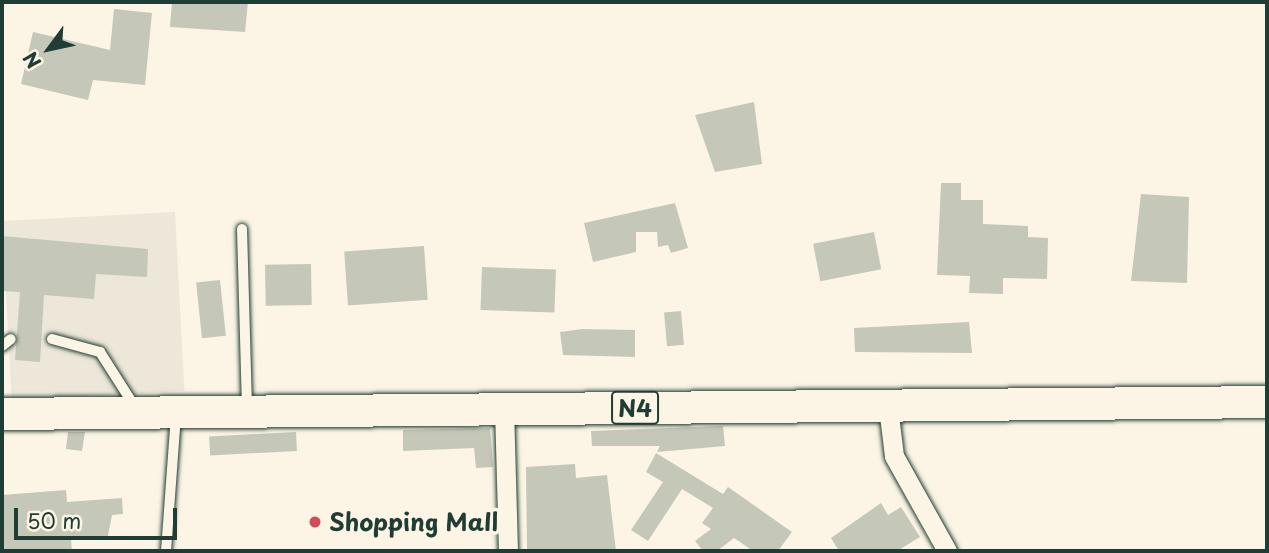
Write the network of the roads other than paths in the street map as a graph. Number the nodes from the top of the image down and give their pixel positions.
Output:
1 (242, 229) dead end
2 (10, 339) dead end
3 (52, 339) dead end
4 (2, 346) edge
5 (1267, 402) edge
6 (888, 407) junction
7 (504, 408) junction
8 (247, 411) junction
9 (177, 412) junction
10 (139, 413) junction
11 (2, 414) edge
12 (166, 551) edge
13 (508, 551) edge
14 (947, 551) edge

1 - 8 lane
2 - 4 lane
3 - 10 lane
5 - 6 highway, N4
6 - 7 highway, N4
6 - 14 street
7 - 8 highway, N4
7 - 13 street
8 - 9 highway, N4
9 - 10 highway, N4
9 - 12 lane
10 - 11 highway, N4

